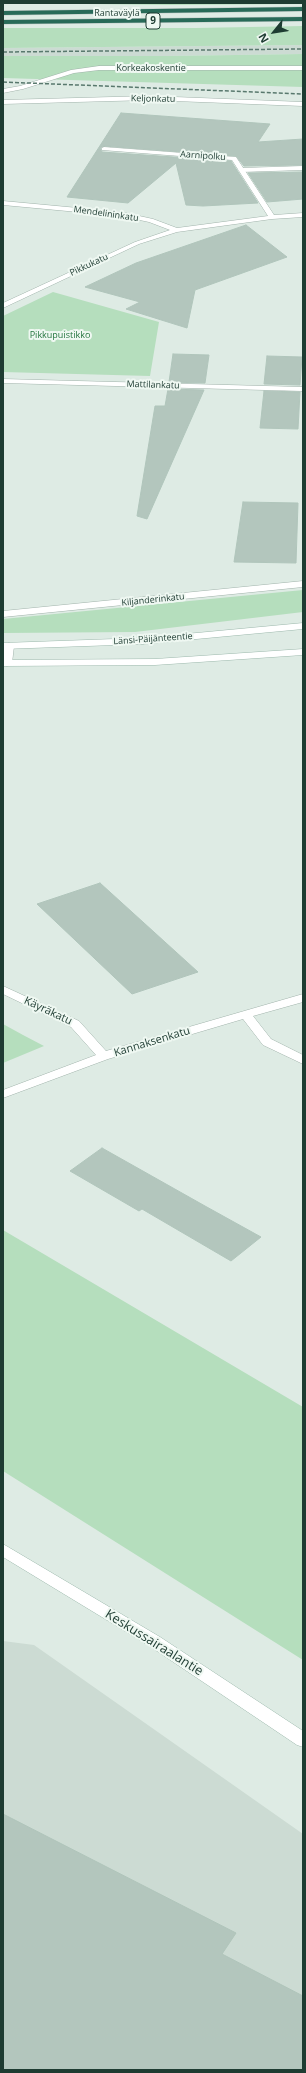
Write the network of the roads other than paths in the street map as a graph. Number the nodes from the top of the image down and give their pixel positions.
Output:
1 (303, 9) edge
2 (3, 13) edge
3 (303, 19) edge
4 (3, 22) edge
5 (303, 68) edge
6 (3, 91) edge
7 (3, 102) edge
8 (303, 104) edge
9 (104, 149) dead end
10 (303, 168) edge
11 (241, 170) junction
12 (3, 204) edge
13 (303, 215) edge
14 (272, 217) junction
15 (176, 230) junction
16 (3, 306) edge
17 (3, 381) edge
18 (303, 389) edge
19 (303, 584) edge
20 (3, 614) edge
21 (303, 626) edge
22 (6, 646) edge
23 (303, 652) edge
24 (5, 663) edge
25 (3, 990) edge
26 (303, 998) edge
27 (245, 1014) junction
28 (104, 1056) junction
29 (303, 1060) edge
30 (3, 1094) edge
31 (3, 1550) edge
32 (303, 1740) edge

1 - 2 highway, Rantaväylä / 9
3 - 4 highway, Rantaväylä / 9
5 - 6 street, Korkeakoskentie
7 - 8 street, Keljonkatu
9 - 11 street, Aarnipolku
10 - 11 street
11 - 14 street, Aarnipolku
12 - 15 street, Mendelininkatu
13 - 14 street, Mendelininkatu
14 - 15 street, Mendelininkatu
15 - 16 street, Pikkukatu
17 - 18 street, Mattilankatu
19 - 20 street, Kiljanderinkatu
21 - 22 street, Länsi-Päijänteentie
22 - 24 street
23 - 24 street, Länsi-Päijänteentie
25 - 28 street, Käyräkatu
26 - 27 street, Kannaksenkatu
27 - 28 street, Kannaksenkatu
27 - 29 street
28 - 30 street, Kannaksenkatu
31 - 32 street, Keskussairaalantie

